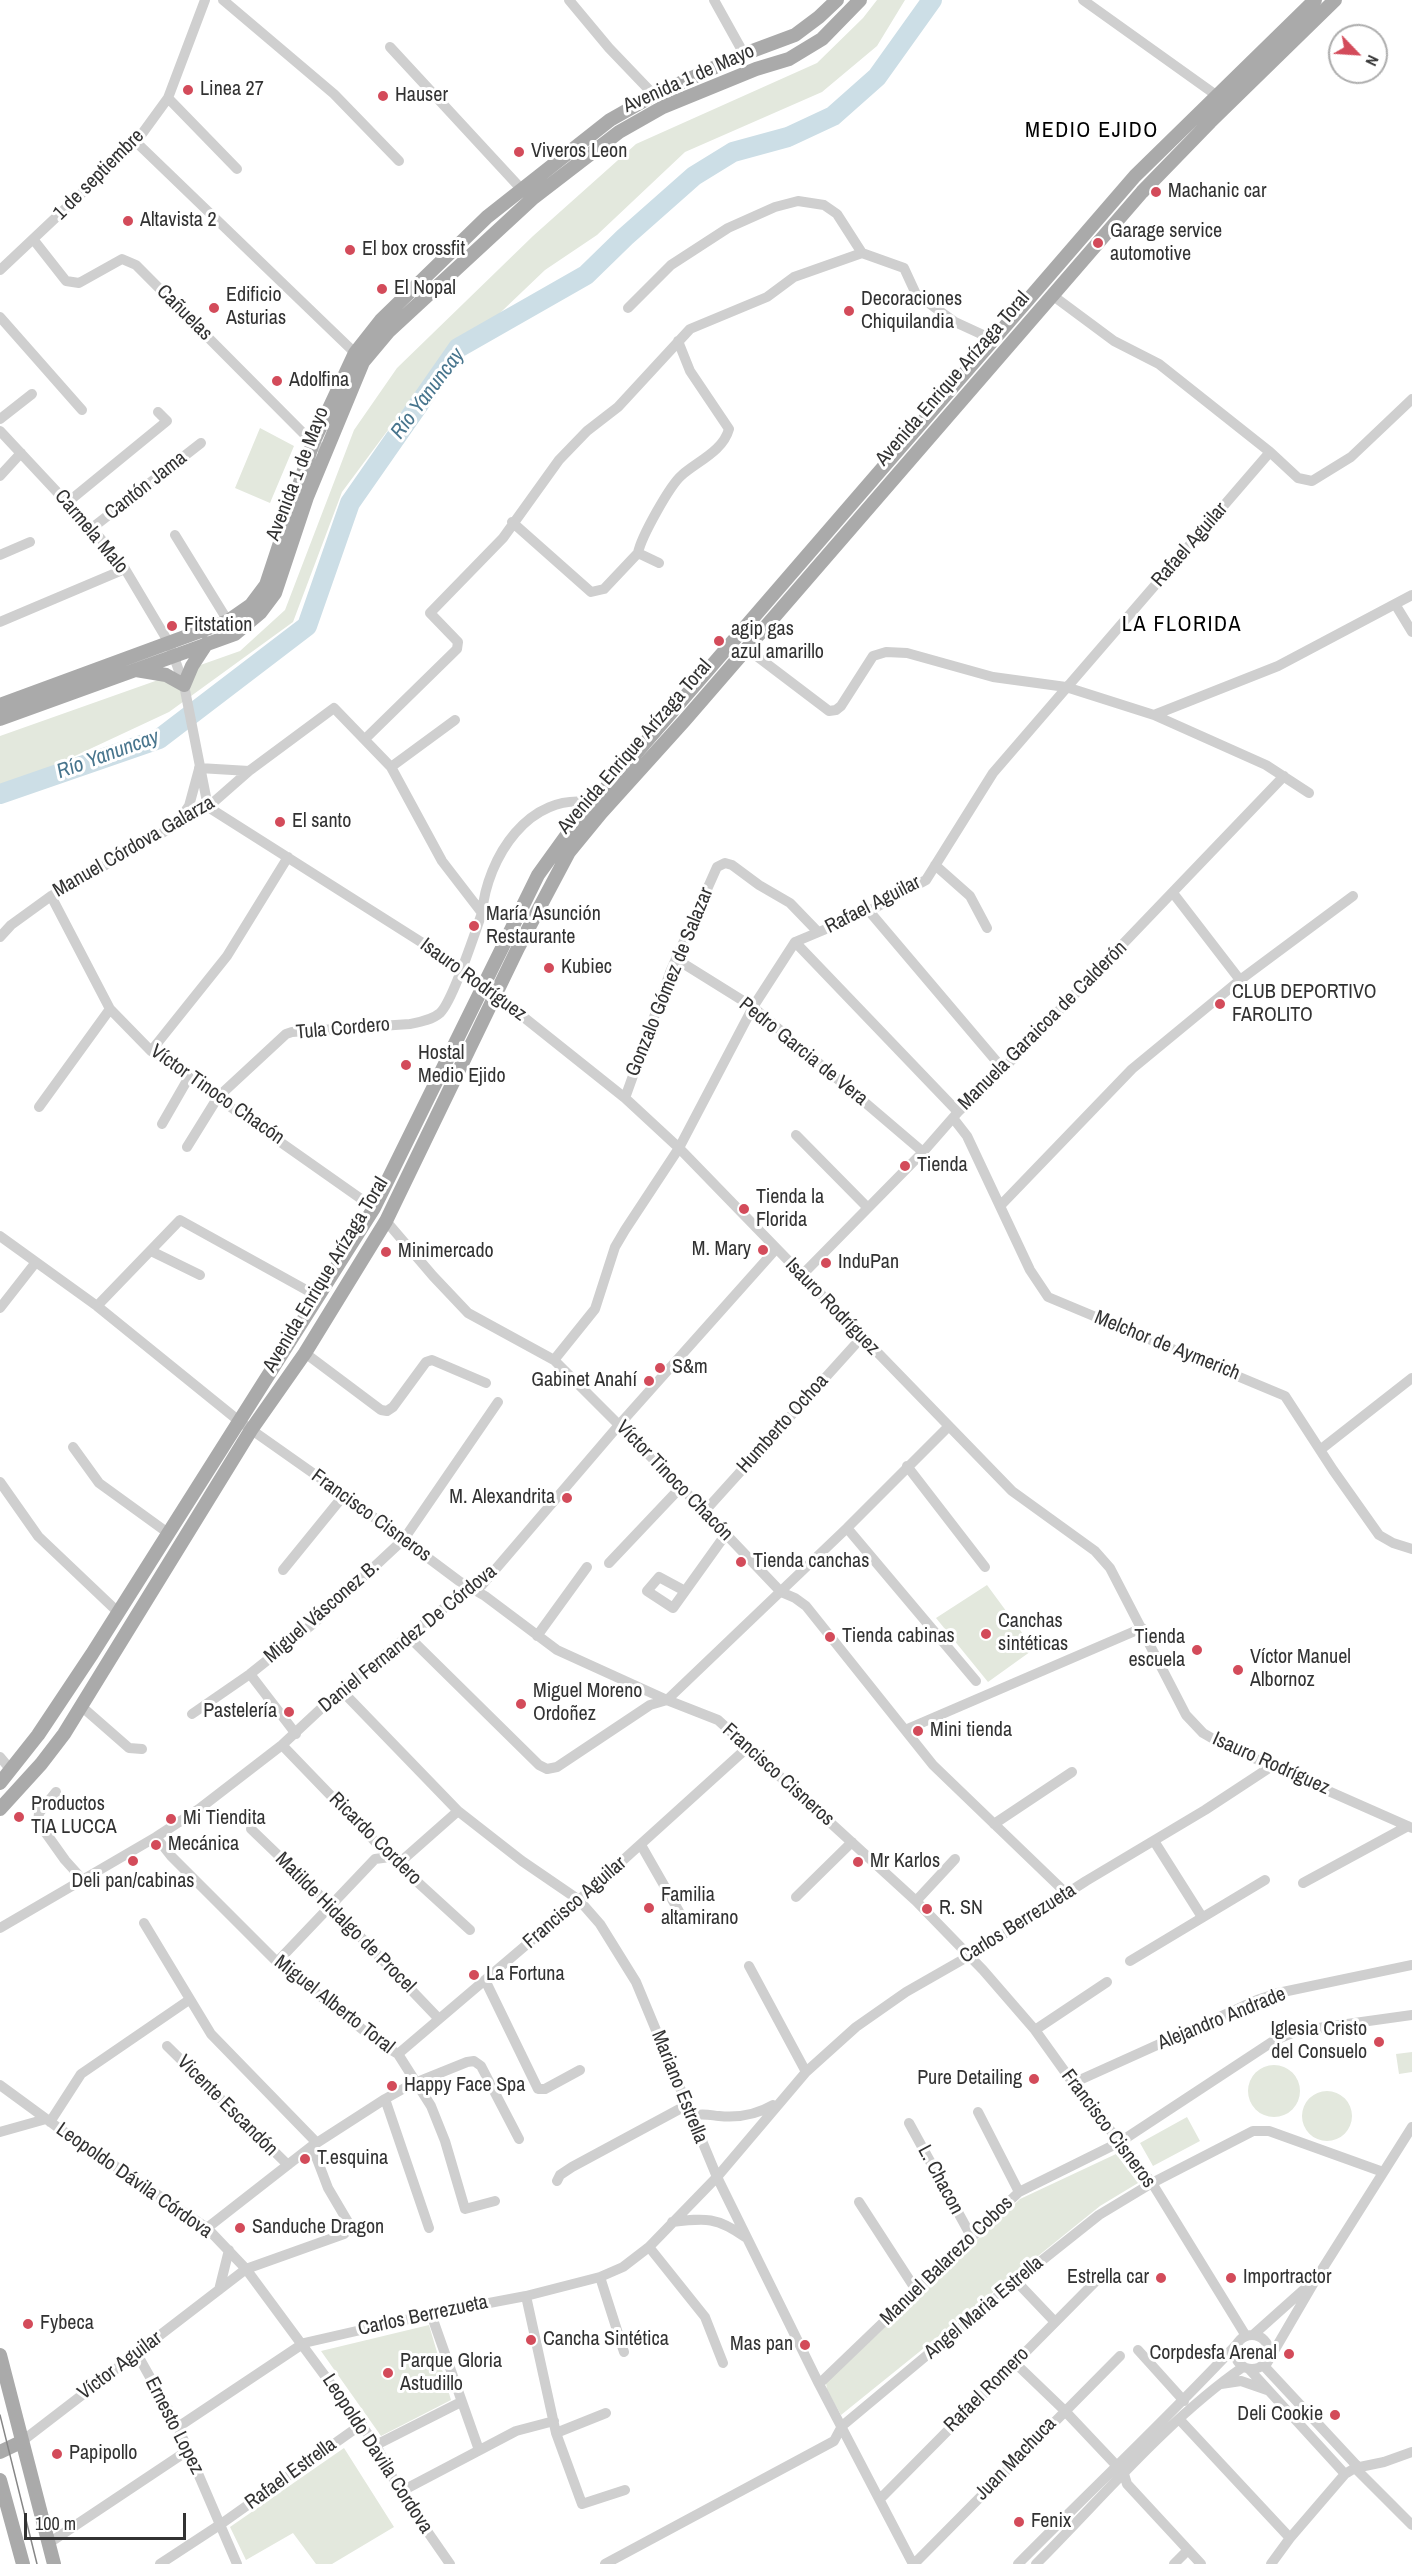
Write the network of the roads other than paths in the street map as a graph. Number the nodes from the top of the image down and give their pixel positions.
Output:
1 (205, 0) edge
2 (224, 0) edge
3 (569, 0) edge
4 (714, 0) edge
5 (837, 0) edge
6 (1083, 0) edge
7 (1315, 0) edge
8 (1335, 0) edge
9 (853, 3) edge
10 (390, 47) dead end
11 (744, 54) junction
12 (654, 95) junction
13 (168, 98) junction
14 (1223, 99) junction
15 (136, 142) junction
16 (399, 161) dead end
17 (237, 169) dead end
18 (520, 189) junction
19 (532, 199) junction
20 (33, 239) junction
21 (862, 253) junction
22 (0, 270) edge
23 (1052, 295) junction
24 (628, 308) dead end
25 (0, 317) edge
26 (994, 340) junction
27 (678, 341) junction
28 (355, 353) junction
29 (32, 394) dead end
30 (1412, 399) edge
31 (82, 410) dead end
32 (158, 412) dead end
33 (0, 419) edge
34 (0, 431) edge
35 (201, 443) dead end
36 (313, 443) junction
37 (326, 451) junction
38 (1270, 452) junction
39 (21, 453) junction
40 (0, 476) edge
41 (68, 502) junction
42 (512, 522) junction
43 (92, 528) junction
44 (175, 534) dead end
45 (30, 542) dead end
46 (639, 553) junction
47 (0, 555) edge
48 (659, 563) dead end
49 (125, 569) junction
50 (1412, 595) edge
51 (1395, 604) junction
52 (0, 622) edge
53 (232, 628) junction
54 (1412, 632) edge
55 (207, 642) junction
56 (746, 648) junction
57 (171, 649) junction
58 (132, 670) junction
59 (184, 687) junction
60 (1066, 687) junction
61 (0, 705) edge
62 (1154, 715) junction
63 (0, 719) edge
64 (455, 720) dead end
65 (364, 739) junction
66 (391, 767) junction
67 (199, 768) junction
68 (249, 771) junction
69 (1284, 776) junction
70 (1309, 793) dead end
71 (592, 803) junction
72 (208, 807) junction
73 (176, 825) junction
74 (288, 857) junction
75 (935, 866) junction
76 (1173, 893) junction
77 (51, 896) junction
78 (1353, 896) dead end
79 (869, 911) junction
80 (482, 913) junction
81 (987, 928) dead end
82 (818, 932) junction
83 (0, 937) edge
84 (795, 942) junction
85 (676, 959) junction
86 (462, 968) junction
87 (1240, 980) junction
88 (483, 984) junction
89 (497, 994) junction
90 (753, 1006) junction
91 (110, 1009) junction
92 (151, 1051) junction
93 (1003, 1069) junction
94 (189, 1077) junction
95 (218, 1097) junction
96 (625, 1098) junction
97 (39, 1107) dead end
98 (955, 1115) junction
99 (162, 1124) dead end
100 (796, 1135) dead end
101 (187, 1147) dead end
102 (679, 1148) junction
103 (924, 1152) junction
104 (1000, 1206) junction
105 (374, 1208) junction
106 (868, 1209) junction
107 (386, 1221) junction
108 (0, 1236) edge
109 (776, 1249) junction
110 (151, 1251) junction
111 (36, 1262) junction
112 (200, 1275) dead end
113 (802, 1275) junction
114 (319, 1297) junction
115 (97, 1306) junction
116 (0, 1308) edge
117 (862, 1337) junction
118 (305, 1353) junction
119 (554, 1360) junction
120 (1412, 1378) edge
121 (486, 1383) dead end
122 (498, 1402) dead end
123 (239, 1421) junction
124 (619, 1425) junction
125 (949, 1426) junction
126 (251, 1430) junction
127 (73, 1447) dead end
128 (1320, 1450) junction
129 (907, 1466) junction
130 (0, 1482) edge
131 (681, 1487) junction
132 (344, 1495) junction
133 (704, 1512) junction
134 (847, 1528) junction
135 (168, 1533) junction
136 (726, 1534) junction
137 (405, 1539) junction
138 (1412, 1549) edge
139 (609, 1563) dead end
140 (587, 1567) dead end
141 (985, 1567) dead end
142 (282, 1570) dead end
143 (473, 1589) junction
144 (685, 1592) dead end
145 (781, 1592) junction
146 (118, 1612) junction
147 (1142, 1628) junction
148 (408, 1636) junction
149 (537, 1636) junction
150 (250, 1674) junction
151 (976, 1681) dead end
152 (341, 1690) junction
153 (668, 1700) junction
154 (81, 1706) junction
155 (192, 1714) dead end
156 (905, 1730) junction
157 (296, 1734) junction
158 (282, 1745) junction
159 (142, 1749) dead end
160 (747, 1749) junction
161 (0, 1757) edge
162 (1272, 1766) junction
163 (10, 1769) junction
164 (1072, 1772) dead end
165 (0, 1783) edge
166 (56, 1792) dead end
167 (0, 1809) edge
168 (458, 1811) junction
169 (994, 1824) junction
170 (1410, 1827) edge
171 (250, 1829) dead end
172 (156, 1837) junction
173 (1154, 1841) junction
174 (852, 1842) junction
175 (641, 1845) junction
176 (955, 1859) dead end
177 (394, 1861) junction
178 (83, 1880) junction
179 (1265, 1880) dead end
180 (1303, 1883) dead end
181 (1066, 1894) junction
182 (796, 1897) dead end
183 (579, 1900) junction
184 (916, 1901) junction
185 (330, 1905) junction
186 (681, 1916) dead end
187 (1202, 1917) junction
188 (144, 1923) dead end
189 (0, 1928) edge
190 (470, 1930) dead end
191 (970, 1956) junction
192 (1130, 1961) dead end
193 (277, 1962) junction
194 (1412, 1965) edge
195 (749, 1966) dead end
196 (485, 1980) junction
197 (1107, 1982) dead end
198 (189, 2000) junction
199 (1412, 2015) edge
200 (439, 2019) junction
201 (1035, 2030) junction
202 (167, 2046) dead end
203 (398, 2054) junction
204 (580, 2070) dead end
205 (806, 2072) junction
206 (415, 2083) junction
207 (1073, 2083) junction
208 (0, 2085) edge
209 (385, 2099) junction
210 (779, 2102) junction
211 (687, 2105) junction
212 (978, 2112) dead end
213 (691, 2116) junction
214 (48, 2120) junction
215 (909, 2123) dead end
216 (1412, 2127) edge
217 (0, 2132) edge
218 (519, 2139) dead end
219 (1120, 2142) junction
220 (314, 2145) junction
221 (288, 2165) junction
222 (1383, 2172) junction
223 (717, 2177) junction
224 (557, 2181) dead end
225 (1152, 2183) junction
226 (1019, 2192) junction
227 (495, 2201) dead end
228 (859, 2202) dead end
229 (672, 2222) junction
230 (207, 2228) junction
231 (429, 2228) dead end
232 (971, 2236) junction
233 (747, 2239) junction
234 (649, 2247) junction
235 (229, 2250) junction
236 (246, 2269) junction
237 (600, 2277) junction
238 (1316, 2279) junction
239 (1016, 2281) junction
240 (1095, 2282) dead end
241 (219, 2290) junction
242 (916, 2290) junction
243 (526, 2296) junction
244 (431, 2314) junction
245 (1055, 2322) junction
246 (1246, 2338) junction
247 (303, 2343) junction
248 (1138, 2350) dead end
249 (624, 2352) dead end
250 (137, 2354) junction
251 (0, 2355) edge
252 (1120, 2356) dead end
253 (1014, 2362) junction
254 (723, 2363) dead end
255 (1265, 2364) junction
256 (1246, 2368) junction
257 (819, 2384) junction
258 (1211, 2389) junction
259 (1270, 2391) junction
260 (1184, 2401) junction
261 (461, 2402) junction
262 (1064, 2410) junction
263 (606, 2413) dead end
264 (1179, 2419) junction
265 (554, 2421) junction
266 (362, 2424) junction
267 (842, 2426) junction
268 (178, 2427) junction
269 (556, 2433) junction
270 (21, 2442) junction
271 (376, 2445) junction
272 (479, 2450) junction
273 (187, 2451) junction
274 (0, 2452) edge
275 (1412, 2452) edge
276 (1116, 2465) junction
277 (1356, 2468) junction
278 (1124, 2474) junction
279 (1345, 2474) junction
280 (0, 2480) edge
281 (626, 2490) dead end
282 (400, 2492) junction
283 (880, 2499) junction
284 (221, 2524) junction
285 (1412, 2525) edge
286 (1290, 2538) junction
287 (49, 2543) junction
288 (1187, 2551) junction
289 (23, 2564) edge
290 (54, 2564) edge
291 (160, 2564) edge
292 (237, 2564) edge
293 (450, 2564) edge
294 (605, 2564) edge
295 (913, 2564) edge
296 (1018, 2564) edge
297 (1036, 2564) edge
298 (1174, 2564) edge
299 (1201, 2564) edge
300 (1270, 2564) edge

1 - 13 street, 1 de septiembre
2 - 16 street
3 - 12 street
4 - 11 street
5 - 11 main road, Avenida 1 de Mayo
6 - 14 street
7 - 14 main road, Avenida Enrique Arízaga Toral
8 - 14 main road, Avenida Enrique Arízaga Toral
9 - 19 main road, Avenida 1 de Mayo
10 - 18 street
11 - 12 main road, Avenida 1 de Mayo
12 - 18 main road, Avenida 1 de Mayo
13 - 15 street, 1 de septiembre
13 - 17 street
14 - 23 main road, Avenida Enrique Arízaga Toral
14 - 26 main road, Avenida Enrique Arízaga Toral
15 - 20 street, 1 de septiembre
15 - 28 street
18 - 19 street
18 - 28 main road, Avenida 1 de Mayo
19 - 37 main road, Avenida 1 de Mayo
20 - 22 street, 1 de septiembre
20 - 36 street, Cañuelas
21 - 24 street
21 - 26 street
21 - 27 street
23 - 38 street
23 - 56 main road, Avenida Enrique Arízaga Toral
25 - 31 street
26 - 71 main road, Avenida Enrique Arízaga Toral
27 - 42 street
27 - 46 street
28 - 36 main road, Avenida 1 de Mayo
29 - 33 street
30 - 38 street
32 - 41 street
34 - 39 street, Carmela Malo
35 - 43 street, Cantón Jama
36 - 37 street, Cañuelas
36 - 53 main road, Avenida 1 de Mayo
37 - 53 main road, Avenida 1 de Mayo
38 - 60 street, Rafael Aguilar
39 - 40 street
39 - 41 street, Carmela Malo
41 - 43 street, Carmela Malo
42 - 46 street
42 - 65 street
43 - 49 street, Carmela Malo
44 - 53 street
45 - 47 street
46 - 48 street
49 - 52 street
49 - 57 street, Carmela Malo
50 - 51 street
51 - 54 street
51 - 62 street
53 - 55 main road, Avenida 1 de Mayo
53 - 57 main road, Avenida 1 de Mayo
55 - 57 main road, Avenida 1 de Mayo
55 - 59 main road
56 - 60 street
56 - 89 main road, Avenida Enrique Arízaga Toral
57 - 58 main road, Avenida 1 de Mayo
57 - 59 street, Carmela Malo
57 - 61 main road, Avenida 1 de Mayo
58 - 59 main road
58 - 63 main road, Avenida 1 de Mayo
59 - 67 street, Carmela Malo
60 - 62 street
60 - 75 street, Rafael Aguilar
62 - 69 street
64 - 66 street
65 - 66 street, Manuel Córdova Galarza
65 - 68 street, Manuel Córdova Galarza
66 - 80 street, Manuel Córdova Galarza
67 - 68 street
67 - 72 street, Carmela Malo
67 - 73 street
68 - 72 street, Manuel Córdova Galarza
69 - 70 street
69 - 76 street, Manuela Garaicoa de Calderón
71 - 80 street
71 - 88 main road, Avenida Enrique Arízaga Toral
72 - 73 street, Manuel Córdova Galarza
72 - 74 street, Isauro Rodríguez
73 - 77 street, Manuel Córdova Galarza
74 - 86 street, Isauro Rodríguez
74 - 92 street
75 - 79 street, Rafael Aguilar
75 - 81 street
76 - 87 street
76 - 93 street, Manuela Garaicoa de Calderón
77 - 83 street, Manuel Córdova Galarza
77 - 91 street, Víctor Tinoco Chacón
78 - 87 street
79 - 82 street, Rafael Aguilar
79 - 93 street
80 - 86 street
82 - 84 street, Rafael Aguilar
82 - 85 street, Gonzalo Gómez de Salazar
84 - 90 street
84 - 98 street, Melchor de Aymerich
85 - 90 street, Pedro Garcia de Vera
85 - 96 street, Gonzalo Gómez de Salazar
86 - 88 street, Isauro Rodríguez
86 - 95 street, Tula Cordero
87 - 104 street
88 - 89 street, Isauro Rodríguez
88 - 105 main road, Avenida Enrique Arízaga Toral
89 - 96 street, Isauro Rodríguez
89 - 107 main road, Avenida Enrique Arízaga Toral
90 - 102 street
90 - 103 street, Pedro Garcia de Vera
91 - 92 street, Víctor Tinoco Chacón
91 - 97 street
92 - 94 street, Víctor Tinoco Chacón
93 - 98 street, Manuela Garaicoa de Calderón
94 - 95 street, Víctor Tinoco Chacón
94 - 99 street
95 - 101 street, Tula Cordero
95 - 105 street, Víctor Tinoco Chacón
96 - 102 street, Isauro Rodríguez
98 - 103 street, Manuela Garaicoa de Calderón
98 - 104 street, Melchor de Aymerich
100 - 106 street
102 - 109 street, Isauro Rodríguez
102 - 119 street
103 - 106 street, Manuela Garaicoa de Calderón
104 - 128 street, Melchor de Aymerich
105 - 114 main road, Avenida Enrique Arízaga Toral
106 - 113 street, Manuela Garaicoa de Calderón
107 - 118 main road, Avenida Enrique Arízaga Toral
107 - 119 street, Víctor Tinoco Chacón
108 - 111 street, Francisco Cisneros
109 - 113 street, Isauro Rodríguez
109 - 124 street, Daniel Fernandez De Córdova
110 - 112 street
110 - 114 street
110 - 115 street
111 - 115 street, Francisco Cisneros
111 - 116 street
113 - 117 street, Isauro Rodríguez
114 - 123 main road, Avenida Enrique Arízaga Toral
115 - 123 street, Francisco Cisneros
117 - 125 street, Isauro Rodríguez
117 - 133 street, Humberto Ochoa
118 - 121 street
118 - 126 main road, Avenida Enrique Arízaga Toral
119 - 124 street, Víctor Tinoco Chacón
120 - 128 street
122 - 137 street, Miguel Vásconez B.
123 - 126 street, Francisco Cisneros
123 - 135 main road, Avenida Enrique Arízaga Toral
124 - 131 street, Víctor Tinoco Chacón
124 - 143 street, Daniel Fernandez De Córdova
125 - 129 street
125 - 147 street, Isauro Rodríguez
126 - 132 street, Francisco Cisneros
126 - 154 main road, Avenida Enrique Arízaga Toral
127 - 135 street
128 - 138 street, Melchor de Aymerich
129 - 134 street
129 - 141 street
130 - 146 street
131 - 133 street, Víctor Tinoco Chacón
131 - 139 street
132 - 137 street, Francisco Cisneros
132 - 142 street
133 - 136 street, Víctor Tinoco Chacón
134 - 145 street
134 - 151 street
135 - 146 main road, Avenida Enrique Arízaga Toral
136 - 144 street
136 - 145 street, Víctor Tinoco Chacón
137 - 143 street, Francisco Cisneros
137 - 150 street, Miguel Vásconez B.
140 - 149 street
143 - 148 street, Daniel Fernandez De Córdova
143 - 149 street, Francisco Cisneros
145 - 153 street
145 - 156 street, Víctor Tinoco Chacón
146 - 163 main road, Avenida Enrique Arízaga Toral
147 - 156 street
147 - 162 street, Isauro Rodríguez
148 - 152 street, Daniel Fernandez De Córdova
148 - 153 street
149 - 153 street, Francisco Cisneros
150 - 155 street, Miguel Vásconez B.
150 - 157 street, Miguel Vásconez B.
152 - 157 street, Daniel Fernandez De Córdova
152 - 168 street, Mariano Estrella
153 - 160 street, Francisco Cisneros
154 - 159 street
154 - 167 main road, Avenida Enrique Arízaga Toral
156 - 169 street, Víctor Tinoco Chacón
157 - 158 street, Daniel Fernandez De Córdova
158 - 172 street, Daniel Fernandez De Córdova
158 - 177 street, Ricardo Cordero
160 - 174 street, Francisco Cisneros
160 - 175 street, Francisco Aguilar
161 - 163 street
162 - 170 street, Isauro Rodríguez
162 - 173 street, Carlos Berrezueta
163 - 165 main road, Avenida Enrique Arízaga Toral
164 - 169 street
166 - 178 street
168 - 177 street
168 - 183 street, Mariano Estrella
169 - 181 street, Víctor Tinoco Chacón
170 - 180 street
171 - 185 street, Matilde Hidalgo de Procel
172 - 178 street, Daniel Fernandez De Córdova
172 - 193 street, Miguel Alberto Toral
173 - 181 street, Carlos Berrezueta
173 - 187 street
174 - 182 street
174 - 184 street, Francisco Cisneros
175 - 183 street, Francisco Aguilar
175 - 186 street
176 - 184 street
177 - 185 street
177 - 190 street, Ricardo Cordero
178 - 189 street, Daniel Fernandez De Córdova
179 - 187 street
181 - 191 street, Carlos Berrezueta
183 - 196 street, Francisco Aguilar
183 - 211 street, Mariano Estrella
184 - 191 street, Francisco Cisneros
185 - 193 street
185 - 200 street, Matilde Hidalgo de Procel
187 - 192 street
188 - 198 street
191 - 201 street, Francisco Cisneros
191 - 205 street, Carlos Berrezueta
193 - 203 street, Miguel Alberto Toral
194 - 207 street, Alejandro Andrade
195 - 205 street
196 - 200 street, Francisco Aguilar
196 - 204 street
197 - 201 street
198 - 214 street
198 - 220 street
199 - 219 street, Manuel Balarezo Cobos
200 - 203 street, Francisco Aguilar
201 - 207 street, Francisco Cisneros
202 - 221 street, Vicente Escandón
203 - 206 street, Miguel Alberto Toral
205 - 210 street, Carlos Berrezueta
206 - 209 street
206 - 218 street
206 - 227 street, Miguel Alberto Toral
207 - 219 street, Francisco Cisneros
208 - 214 street, Leopoldo Dávila Córdova
209 - 220 street
209 - 231 street
210 - 213 street, Carlos Berrezueta
210 - 223 street, Carlos Berrezueta
211 - 213 street, Mariano Estrella
211 - 224 street
212 - 226 street
213 - 223 street, Mariano Estrella
214 - 217 street
214 - 230 street, Leopoldo Dávila Córdova
215 - 232 street, L. Chacon
216 - 222 street
219 - 225 street, Francisco Cisneros
219 - 226 street, Manuel Balarezo Cobos
220 - 221 street
220 - 236 street, Víctor Aguilar
221 - 230 street
222 - 225 street, Angel Maria Estrella
222 - 238 street
223 - 229 street, Carlos Berrezueta
223 - 233 street, Mariano Estrella
225 - 239 street, Angel Maria Estrella
225 - 246 street, Francisco Cisneros
226 - 232 street, Manuel Balarezo Cobos
228 - 242 street
229 - 233 street
229 - 234 street, Carlos Berrezueta
230 - 235 street, Leopoldo Dávila Córdova
232 - 242 street, Manuel Balarezo Cobos
233 - 257 street, Mariano Estrella
234 - 237 street, Carlos Berrezueta
234 - 254 street
235 - 236 street, Leopoldo Dávila Córdova
235 - 241 street
236 - 241 street, Víctor Aguilar
236 - 247 street, Leopoldo Dávila Córdova
237 - 243 street, Carlos Berrezueta
237 - 249 street
238 - 246 street
238 - 255 street
239 - 245 street
239 - 267 street, Angel Maria Estrella
240 - 245 street, Rafael Romero
241 - 250 street, Víctor Aguilar
242 - 257 street, Manuel Balarezo Cobos
243 - 244 street, Carlos Berrezueta
243 - 265 street
244 - 247 street, Carlos Berrezueta
244 - 261 street
245 - 253 street, Rafael Romero
246 - 255 street
246 - 256 street
246 - 260 street
247 - 266 street, Leopoldo Davila Cordova
247 - 268 street, Carlos Berrezueta
248 - 260 street
250 - 268 street, Ernesto Lopez
250 - 270 street, Víctor Aguilar
251 - 270 main road
252 - 262 street, Juan Machuca
253 - 262 street
253 - 283 street, Rafael Romero
255 - 256 street
255 - 277 street
256 - 258 street
256 - 259 street
257 - 267 street, Mariano Estrella
258 - 259 street
258 - 264 street
259 - 279 street
260 - 276 street
261 - 271 street
261 - 272 street
262 - 276 street
262 - 295 street, Juan Machuca
263 - 269 street
264 - 278 street
264 - 286 street
265 - 269 street
265 - 272 street
266 - 271 street, Leopoldo Davila Cordova
266 - 284 street, Rafael Estrella
267 - 283 street, Mariano Estrella
267 - 294 street, Angel Maria Estrella
268 - 273 street, Ernesto Lopez
269 - 281 street
270 - 274 main road
270 - 287 main road
271 - 282 street, Leopoldo Davila Cordova
272 - 282 street
273 - 284 street, Ernesto Lopez
273 - 287 street
275 - 277 street
276 - 278 street
276 - 296 street
277 - 279 street
277 - 285 street
278 - 288 street
278 - 297 street
279 - 286 street
280 - 289 main road
282 - 293 street, Leopoldo Davila Cordova
283 - 295 street, Mariano Estrella
284 - 291 street, Rafael Estrella
284 - 292 street, Ernesto Lopez
286 - 300 street
287 - 290 main road
288 - 298 street
288 - 299 street

